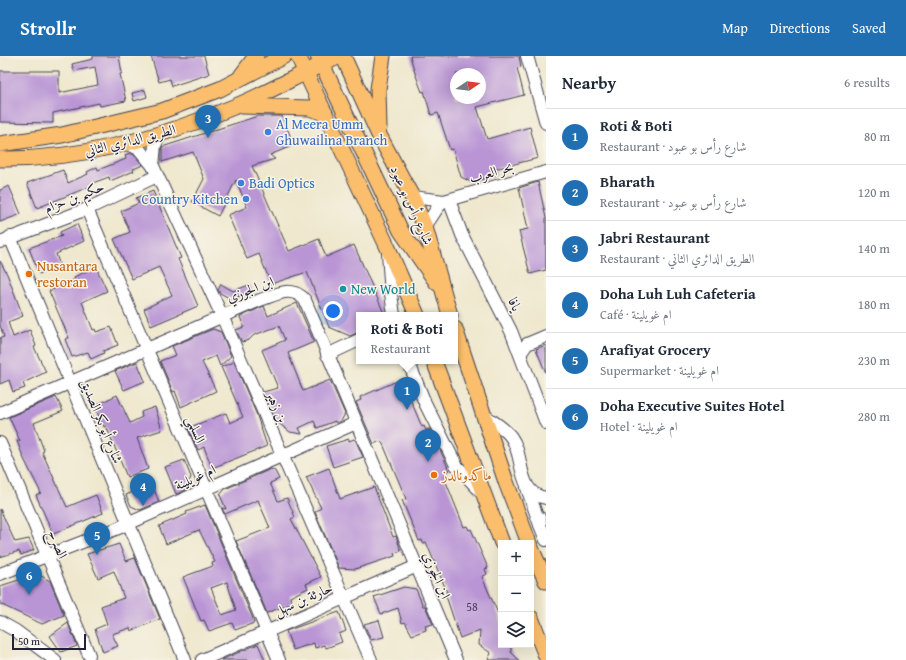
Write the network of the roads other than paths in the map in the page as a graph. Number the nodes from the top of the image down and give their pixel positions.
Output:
1 (256, 56) edge
2 (284, 56) edge
3 (298, 56) edge
4 (341, 56) edge
5 (383, 56) edge
6 (527, 56) edge
7 (321, 60) edge
8 (306, 72) junction
9 (233, 83) junction
10 (237, 106) junction
11 (325, 113) junction
12 (546, 123) edge
13 (161, 132) junction
14 (379, 135) junction
15 (126, 142) junction
16 (0, 144) edge
17 (0, 159) edge
18 (155, 171) junction
19 (546, 172) edge
20 (412, 198) junction
21 (446, 201) junction
22 (87, 209) junction
23 (425, 227) junction
24 (5, 239) edge
25 (388, 248) junction
26 (441, 288) junction
27 (394, 312) edge
28 (416, 312) edge
29 (449, 312) edge
30 (222, 316) junction
31 (546, 336) edge
32 (458, 338) edge
33 (356, 341) edge
34 (146, 350) junction
35 (520, 354) junction
36 (327, 355) junction
37 (409, 364) edge
38 (435, 364) edge
39 (70, 384) junction
40 (0, 413) edge
41 (484, 415) junction
42 (356, 423) junction
43 (546, 423) edge
44 (0, 444) edge
45 (281, 455) junction
46 (526, 485) junction
47 (205, 488) junction
48 (483, 495) junction
49 (546, 498) edge
50 (546, 502) edge
51 (128, 524) junction
52 (540, 525) junction
53 (501, 540) edge
54 (528, 540) edge
55 (546, 540) edge
56 (534, 555) edge
57 (47, 557) junction
58 (417, 566) junction
59 (0, 574) edge
60 (546, 581) edge
61 (345, 597) junction
62 (0, 622) edge
63 (534, 626) edge
64 (267, 631) junction
65 (89, 655) dead end
66 (546, 656) edge
67 (55, 660) edge
68 (185, 660) edge
69 (202, 660) edge
70 (279, 660) edge
71 (371, 660) edge
72 (456, 660) edge

1 - 9 main road
2 - 9 main road, الطريق الدائري الثاني
3 - 8 main road
4 - 7 main road, الطريق الدائري الثاني
4 - 14 main road, شارع رأس بو عبود
5 - 14 main road
6 - 12 street
7 - 8 main road, الطريق الدائري الثاني
7 - 26 main road
8 - 10 main road, الطريق الدائري الثاني
8 - 11 main road
9 - 16 main road, الطريق الدائري الثاني
10 - 11 main road
10 - 13 main road, الطريق الدائري الثاني
11 - 25 main road
13 - 15 main road, الطريق الدائري الثاني
13 - 18 street
14 - 20 main road, شارع رأس بو عبود
15 - 17 main road, الطريق الدائري الثاني
15 - 18 street, بن زهير
18 - 22 street, حكيم بن حزام
18 - 30 street, بن زهير
19 - 21 street, بحر العرب
20 - 21 street, بحر العرب
20 - 23 main road, شارع رأس بو عبود
21 - 23 street
21 - 35 street, يافا
22 - 24 street, حكيم بن حزام
22 - 34 street, السلمي
23 - 26 main road, شارع رأس بو عبود
24 - 39 street, شارع أبو بكر الصديق
25 - 27 street
25 - 28 main road
26 - 29 main road, شارع رأس بو عبود
30 - 34 street, ابن الجوزي
30 - 36 street, ابن الجوزي
30 - 45 street, بن زهير
31 - 35 street
32 - 41 main road
33 - 36 street
34 - 39 street, ابن الجوزي
34 - 47 street, السلمي
35 - 43 street, يافا
36 - 42 street, ابن الجوزي
37 - 48 street
38 - 48 main road
39 - 40 street, ابن الجوزي
39 - 51 street, شارع أبو بكر الصديق
41 - 46 street
41 - 54 main road
42 - 45 street, ام غويلينة
42 - 58 street, ابن الجوزي
44 - 57 street, الصرح
45 - 47 street, ام غويلينة
45 - 61 street, بن زهير
46 - 49 street
46 - 52 street
47 - 51 street, ام غويلينة
47 - 64 street, السلمي
48 - 53 main road
50 - 52 street
51 - 57 street, ام غويلينة
51 - 68 street, شارع أبو بكر الصديق
52 - 55 street
56 - 60 main road
57 - 59 street, ام غويلينة
57 - 65 street, الصرح
58 - 61 street, حارثة بن سهل
58 - 72 street, ابن الجوزي
61 - 64 street, حارثة بن سهل
61 - 71 street, بن زهير
62 - 67 street
63 - 66 main road
64 - 69 street, حارثة بن سهل
64 - 70 street, السلمي

